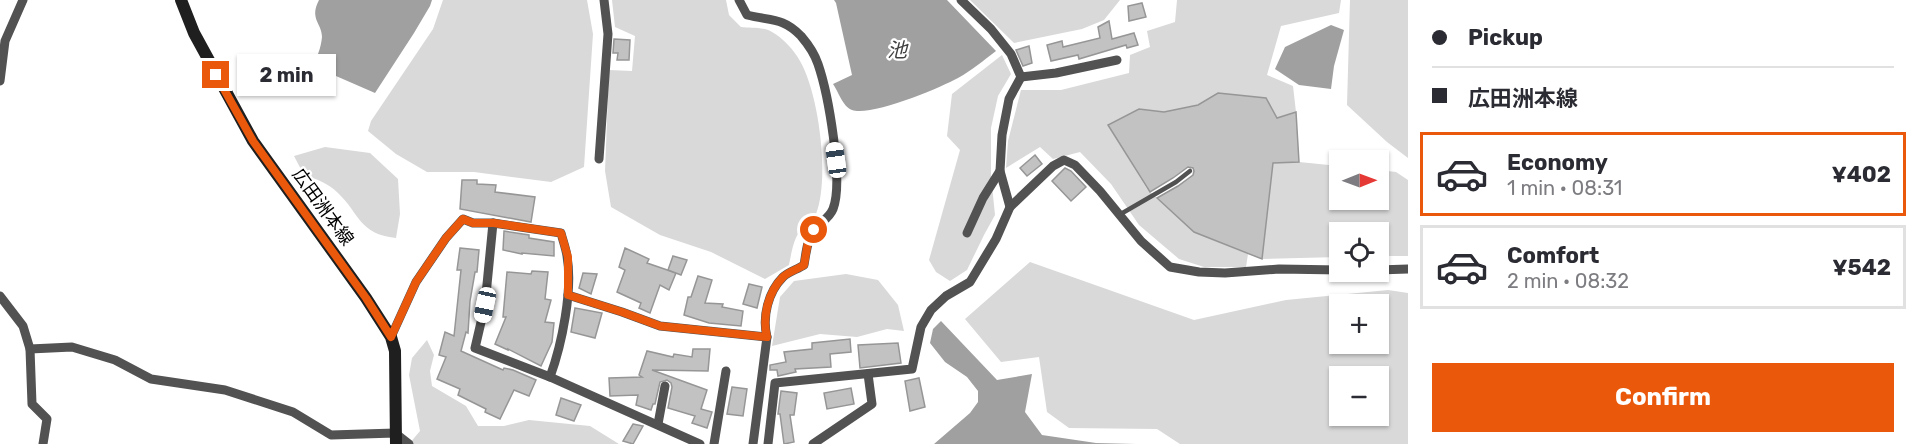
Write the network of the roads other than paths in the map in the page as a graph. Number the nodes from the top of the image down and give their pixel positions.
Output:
1 (23, 0) edge
2 (181, 0) edge
3 (604, 0) edge
4 (739, 0) edge
5 (961, 0) edge
6 (1117, 60) dead end
7 (1021, 77) junction
8 (0, 81) edge
9 (599, 159) dead end
10 (1000, 171) junction
11 (1190, 171) dead end
12 (1010, 207) junction
13 (1119, 215) junction
14 (494, 223) junction
15 (968, 233) dead end
16 (1408, 269) edge
17 (1329, 270) edge
18 (1389, 270) edge
19 (568, 295) junction
20 (0, 296) edge
21 (391, 337) junction
22 (767, 337) junction
23 (30, 349) junction
24 (726, 371) dead end
25 (868, 374) junction
26 (550, 376) junction
27 (666, 386) dead end
28 (658, 424) junction
29 (328, 439) edge
30 (395, 439) edge
31 (43, 444) edge
32 (409, 444) edge
33 (699, 444) edge
34 (714, 444) edge
35 (753, 444) edge
36 (768, 444) edge
37 (813, 444) edge

1 - 8 street
2 - 21 main road, 広田洲本線
3 - 9 street
4 - 22 street
5 - 7 street
6 - 7 street
7 - 10 street
10 - 12 street
10 - 15 street
11 - 13 lane
12 - 13 street
12 - 25 street
13 - 17 street
14 - 19 street
14 - 21 street
14 - 26 street
16 - 18 street
19 - 22 street
19 - 26 street
20 - 23 street
21 - 30 main road, 広田洲本線
22 - 35 street
23 - 29 street
23 - 31 street
24 - 34 street
25 - 36 street
25 - 37 street
26 - 28 street
27 - 28 street
28 - 33 street
29 - 30 street
30 - 32 street

